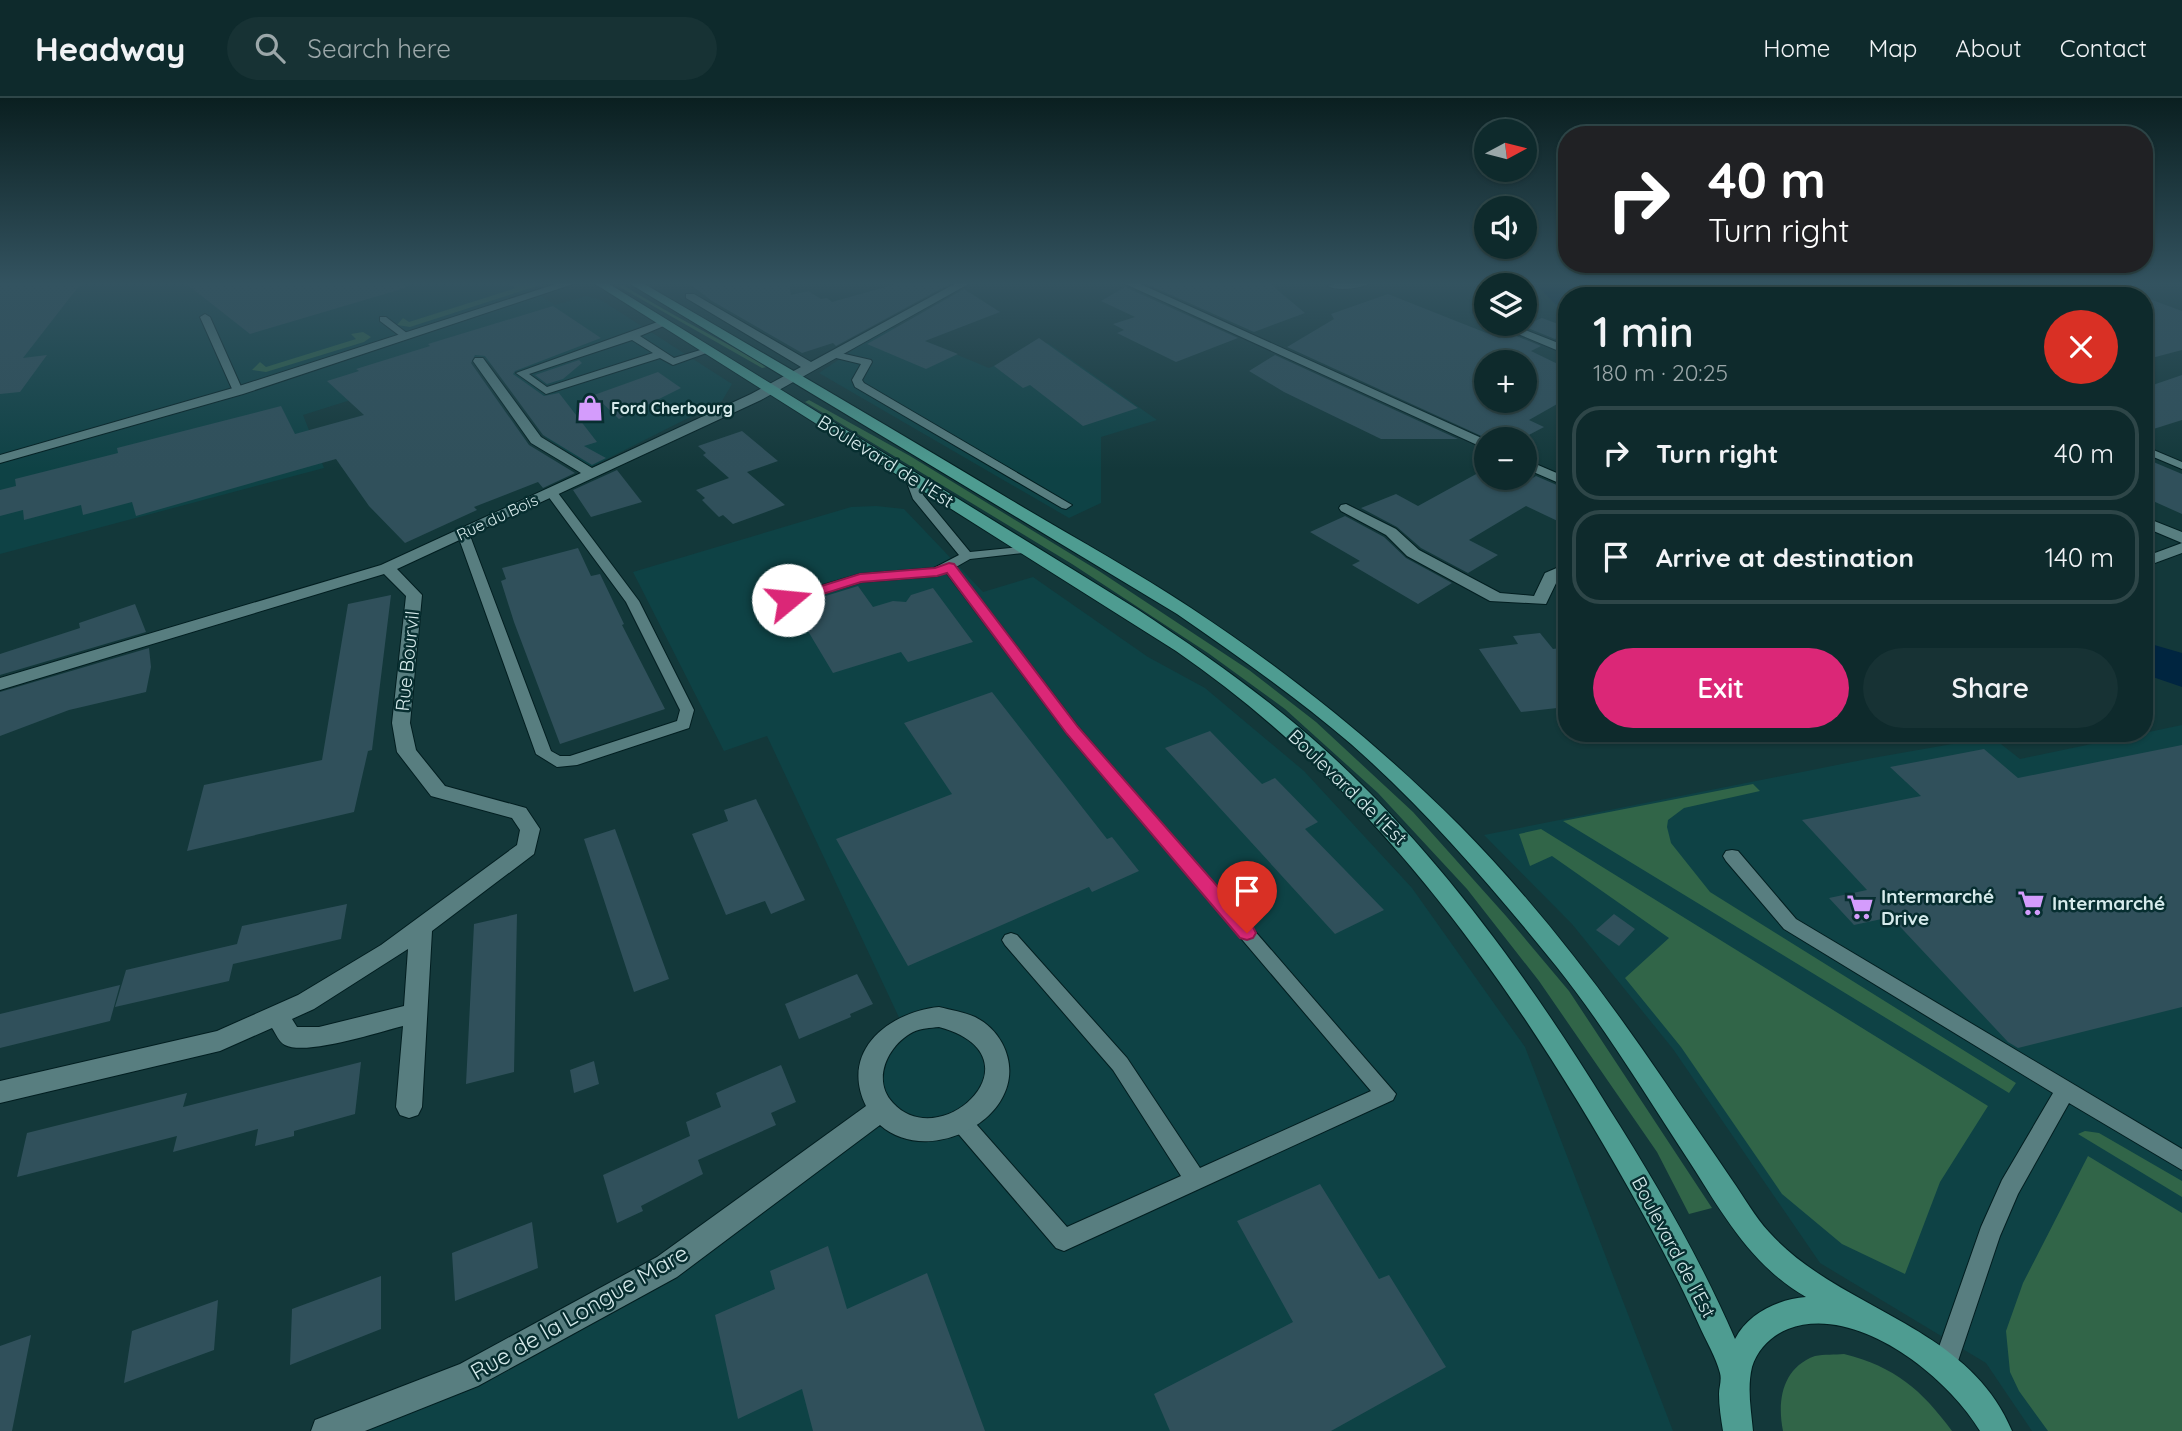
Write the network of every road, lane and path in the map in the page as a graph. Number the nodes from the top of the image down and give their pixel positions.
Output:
1 (217, 344) edge
2 (384, 344) edge
3 (608, 344) edge
4 (644, 344) edge
5 (696, 344) edge
6 (741, 344) edge
7 (772, 344) edge
8 (855, 344) edge
9 (1264, 344) edge
10 (707, 351) junction
11 (658, 355) junction
12 (836, 355) junction
13 (479, 361) dead end
14 (812, 368) junction
15 (796, 376) junction
16 (769, 390) junction
17 (238, 391) junction
18 (1474, 440) edge
19 (2153, 453) edge
20 (0, 458) edge
21 (2182, 466) edge
22 (1537, 469) edge
23 (591, 473) junction
24 (910, 475) junction
25 (1558, 478) edge
26 (551, 492) junction
27 (1066, 505) dead end
28 (1346, 508) dead end
29 (2153, 526) edge
30 (463, 533) junction
31 (2182, 538) edge
32 (2182, 548) edge
33 (1027, 549) junction
34 (967, 556) junction
35 (2153, 559) edge
36 (949, 567) junction
37 (387, 568) junction
38 (1558, 573) edge
39 (788, 600) dead end
40 (1183, 610) joint
41 (0, 684) edge
42 (1732, 856) dead end
43 (421, 927) junction
44 (1011, 940) dead end
45 (415, 1013) junction
46 (276, 1016) junction
47 (2065, 1091) junction
48 (0, 1092) edge
49 (409, 1107) dead end
50 (880, 1110) junction
51 (962, 1123) junction
52 (2182, 1160) edge
53 (1196, 1180) junction
54 (1887, 1328) junction
55 (1944, 1367) junction
56 (1734, 1371) junction
57 (327, 1431) edge
58 (1738, 1431) edge
59 (1997, 1431) edge

1 - 17 lane
2 - 17 street
3 - 11 lane
4 - 11 lane
5 - 10 main road, Boulevard de l'Est
6 - 15 main road
7 - 14 street
8 - 12 street, Rue du Bois
9 - 18 street
10 - 11 lane
10 - 16 main road, Boulevard de l'Est
12 - 14 street, Rue du Bois
12 - 27 lane
13 - 23 street
14 - 15 street, Rue du Bois
15 - 16 street, Rue du Bois
15 - 40 main road
16 - 23 street, Rue du Bois
16 - 24 main road, Boulevard de l'Est
17 - 20 street
19 - 21 lane
22 - 25 street
23 - 26 street, Rue du Bois
24 - 33 main road, Boulevard de l'Est
24 - 34 lane
26 - 30 street, Rue du Bois
26 - 30 lane
28 - 38 street
29 - 31 street
30 - 37 street, Rue du Bois
32 - 35 street
33 - 34 lane
33 - 56 main road, Boulevard de l'Est
34 - 36 lane
36 - 39 lane
36 - 53 lane
37 - 41 street, Rue du Bois
37 - 43 street, Rue Bourvil
40 - 54 main road, Boulevard de l'Est
42 - 47 lane
43 - 45 street
43 - 46 street, Rue Bourvil
44 - 53 lane
45 - 46 street
45 - 49 street
46 - 48 street, Rue Bourvil
47 - 52 lane
47 - 55 lane
50 - 51 street
50 - 51 street
50 - 57 street, Rue de la Longue Mare
51 - 53 lane
54 - 55 main road
54 - 56 main road
55 - 59 main road
56 - 58 main road

